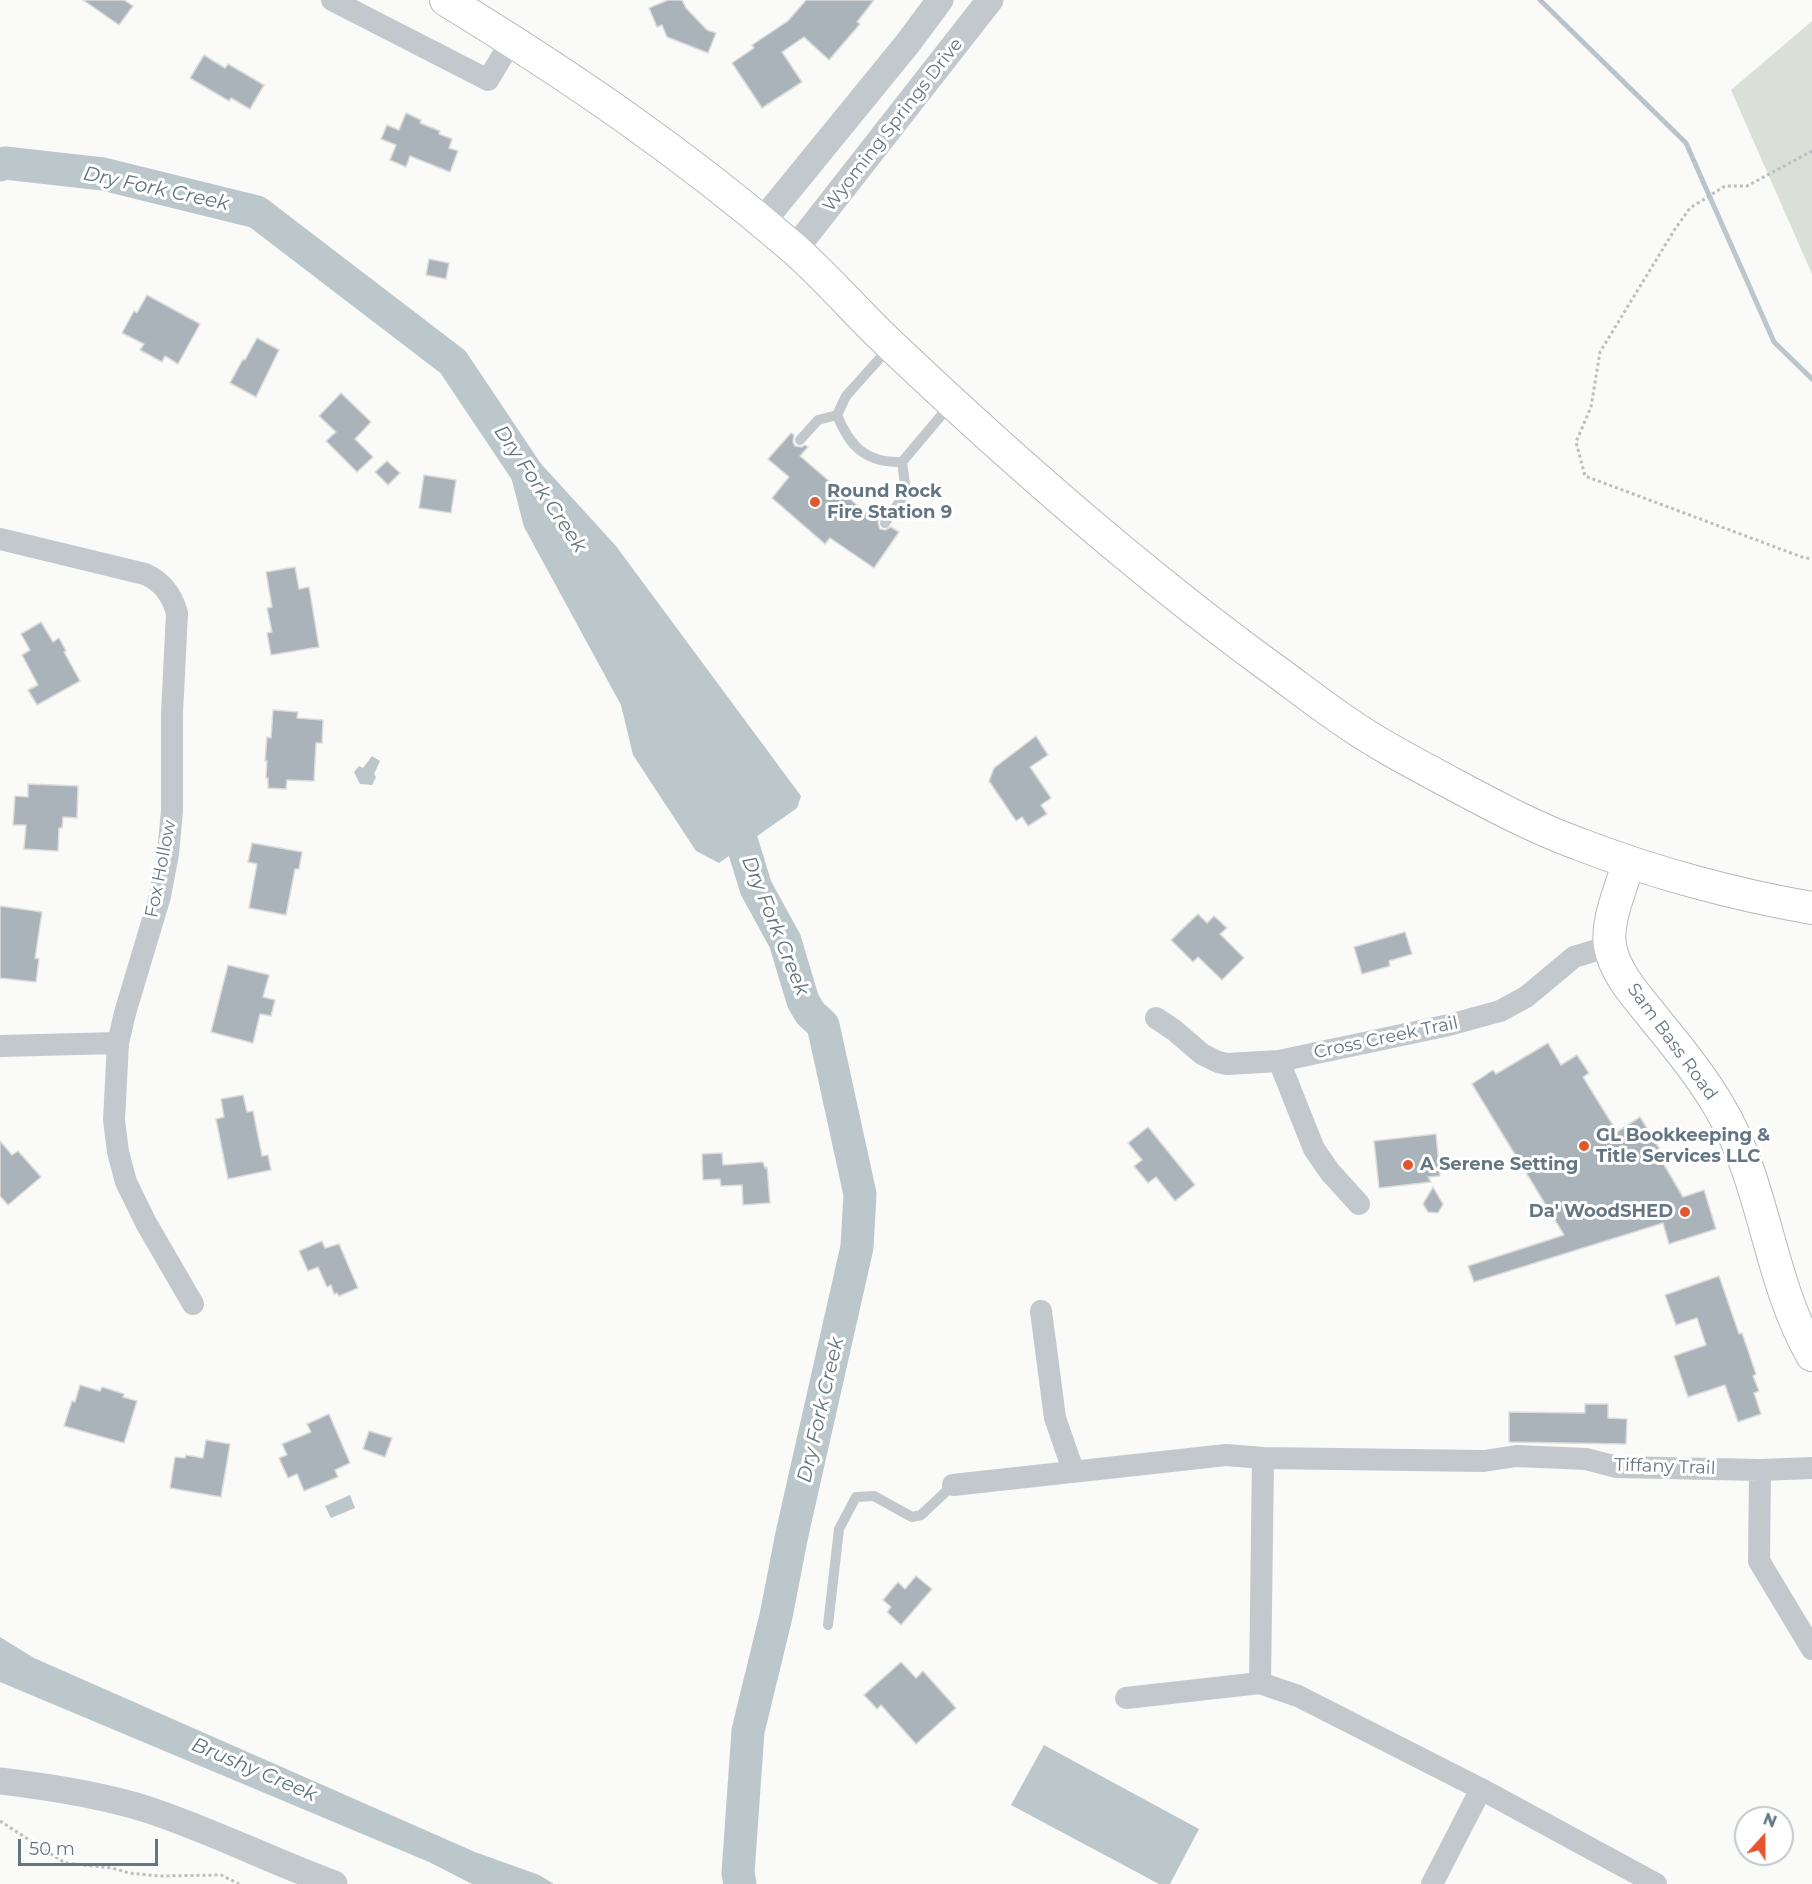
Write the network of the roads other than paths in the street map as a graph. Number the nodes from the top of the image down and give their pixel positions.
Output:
1 (332, 0) edge
2 (446, 0) edge
3 (940, 0) edge
4 (990, 0) edge
5 (512, 40) junction
6 (762, 222) junction
7 (795, 249) junction
8 (891, 346) junction
9 (953, 402) junction
10 (837, 416) junction
11 (800, 440) dead end
12 (902, 462) junction
13 (885, 523) dead end
14 (0, 539) edge
15 (1628, 862) junction
16 (1812, 908) edge
17 (1610, 946) junction
18 (1155, 1018) dead end
19 (118, 1043) junction
20 (0, 1046) edge
21 (1279, 1061) junction
22 (1359, 1204) dead end
23 (193, 1304) dead end
24 (1041, 1311) dead end
25 (1812, 1355) edge
26 (1263, 1458) junction
27 (1812, 1468) edge
28 (1073, 1470) junction
29 (1760, 1470) junction
30 (953, 1485) joint
31 (828, 1625) dead end
32 (1812, 1649) edge
33 (1260, 1683) junction
34 (1126, 1698) dead end
35 (0, 1781) edge
36 (1481, 1789) junction
37 (334, 1884) edge
38 (1432, 1884) edge
39 (1656, 1884) edge

1 - 5 street
2 - 5 main road
3 - 6 street
4 - 7 street, Wyoming Springs Drive
5 - 6 main road
6 - 7 main road
7 - 8 main road
8 - 9 main road
8 - 10 lane
9 - 12 lane
9 - 15 main road
10 - 11 lane
10 - 12 lane
12 - 13 lane
14 - 19 street, Fox Hollow
15 - 16 main road
15 - 17 main road, Sam Bass Road
17 - 21 street, Cross Creek Trail
17 - 25 main road, Sam Bass Road
18 - 21 street, Cross Creek Trail
19 - 20 street
19 - 23 street, Fox Hollow
21 - 22 street
24 - 28 street
26 - 28 street, Tiffany Trail
26 - 29 street, Tiffany Trail
26 - 33 street
27 - 29 street, Tiffany Trail
28 - 30 street, Tiffany Trail
29 - 32 street
30 - 31 lane
33 - 34 street
33 - 36 street
35 - 37 street
36 - 38 street
36 - 39 street

